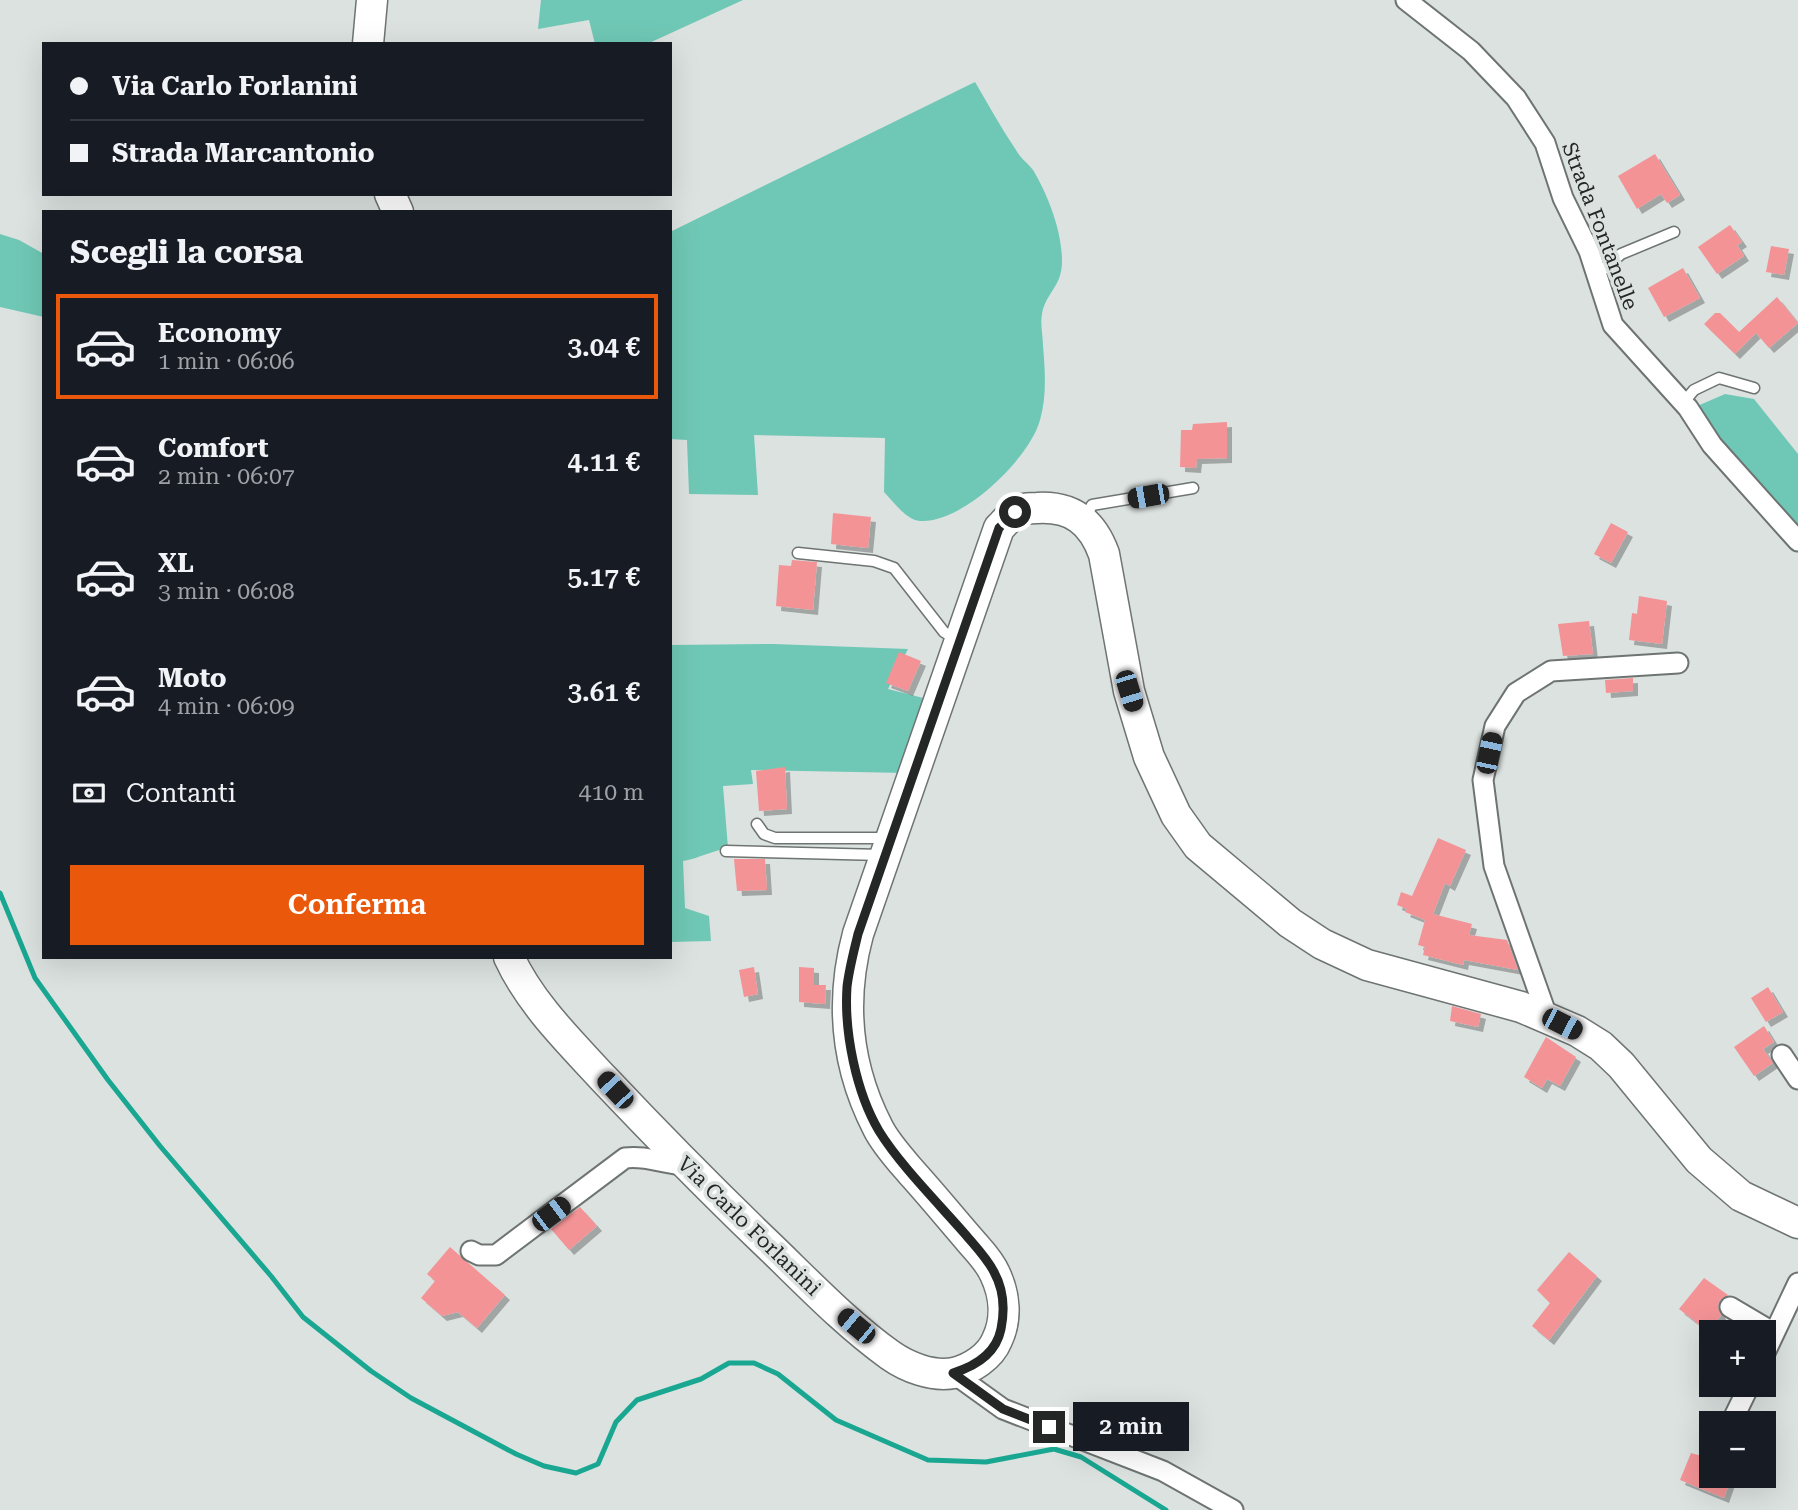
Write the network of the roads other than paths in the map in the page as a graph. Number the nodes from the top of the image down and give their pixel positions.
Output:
1 (372, 0) edge
2 (1406, 0) edge
3 (368, 42) edge
4 (1674, 233) dead end
5 (1597, 275) junction
6 (1754, 388) dead end
7 (1683, 403) junction
8 (1193, 488) dead end
9 (1085, 521) junction
10 (1798, 541) edge
11 (798, 554) dead end
12 (961, 642) junction
13 (1678, 663) dead end
14 (757, 824) dead end
15 (889, 846) junction
16 (726, 851) dead end
17 (510, 959) edge
18 (1547, 1016) junction
19 (1782, 1055) dead end
20 (1798, 1079) edge
21 (685, 1165) junction
22 (1797, 1225) edge
23 (471, 1251) dead end
24 (1798, 1283) edge
25 (1730, 1307) dead end
26 (1792, 1312) edge
27 (1752, 1320) edge
28 (1776, 1331) edge
29 (953, 1373) junction
30 (1233, 1510) edge

1 - 3 main road
2 - 5 street, Strada Fontanelle
4 - 5 lane
5 - 7 street, Strada Fontanelle
6 - 7 lane
7 - 10 street, Strada Fontanelle
8 - 9 lane
9 - 12 main road
9 - 18 main road
11 - 12 lane
12 - 15 main road
13 - 18 street
14 - 15 lane
15 - 16 lane
15 - 29 main road
17 - 21 main road, Via Carlo Forlanini
18 - 22 main road
19 - 20 street
21 - 23 street
21 - 29 main road, Via Carlo Forlanini
24 - 26 street
25 - 27 street
26 - 28 street
29 - 30 street

